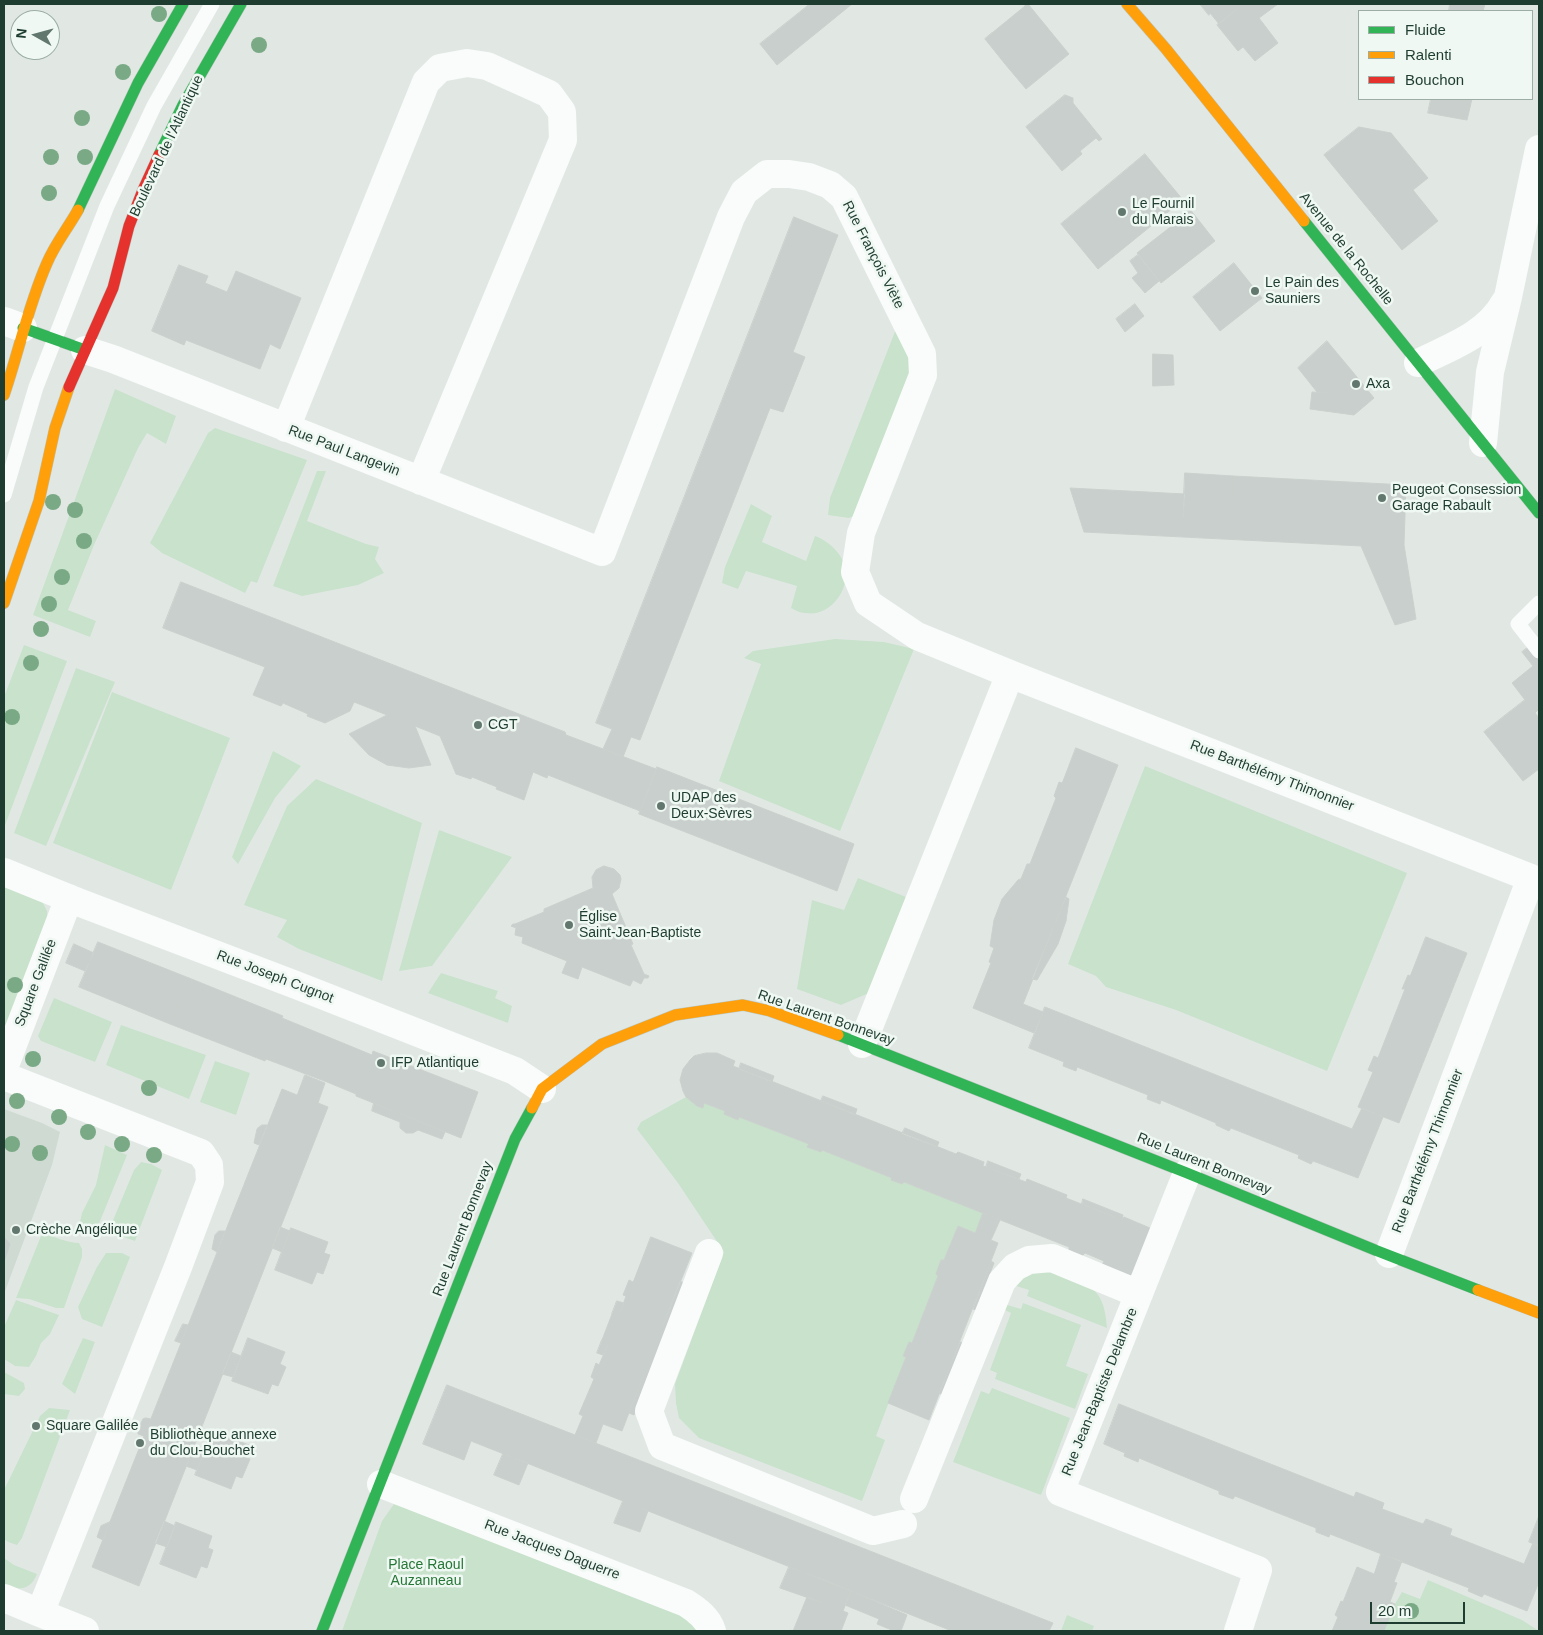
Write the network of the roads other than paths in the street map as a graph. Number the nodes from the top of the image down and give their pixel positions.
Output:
1 (183, 4) edge
2 (212, 4) edge
3 (241, 4) edge
4 (1128, 4) edge
5 (1539, 149) edge
6 (1508, 297) junction
7 (13, 325) edge
8 (54, 339) junction
9 (85, 350) junction
10 (1418, 363) junction
11 (4, 395) edge
12 (286, 428) junction
13 (1483, 443) junction
14 (421, 481) junction
15 (4, 495) edge
16 (1539, 513) edge
17 (602, 552) joint
18 (4, 603) edge
19 (1539, 603) edge
20 (1539, 651) edge
21 (1010, 674) junction
22 (4, 872) edge
23 (69, 898) junction
24 (862, 1044) junction
25 (4, 1068) edge
26 (4, 1076) edge
27 (542, 1089) junction
28 (1187, 1173) junction
29 (709, 1253) dead end
30 (1389, 1254) junction
31 (1139, 1294) junction
32 (1539, 1313) edge
33 (381, 1484) junction
34 (914, 1498) dead end
35 (904, 1524) dead end
36 (4, 1598) edge
37 (40, 1613) junction
38 (85, 1631) edge
39 (322, 1631) edge
40 (712, 1631) edge
41 (1238, 1631) edge

1 - 7 main road
2 - 8 lane, Boulevard de l'Atlantique
3 - 9 main road, Boulevard de l'Atlantique
4 - 10 main road, Avenue de la Rochelle
5 - 6 street
6 - 10 street
6 - 13 street
7 - 8 main road
7 - 11 main road
8 - 9 main road
8 - 15 lane, Boulevard de l'Atlantique
9 - 12 street, Rue Paul Langevin
9 - 18 main road, Boulevard de l'Atlantique
10 - 13 main road, Avenue de la Rochelle
12 - 14 street, Rue Paul Langevin
12 - 14 street
13 - 16 main road, Avenue de la Rochelle
14 - 17 street, Rue Paul Langevin
17 - 21 street, Rue François Viète
19 - 20 lane
21 - 24 street
21 - 30 street, Rue Barthélémy Thimonnier
22 - 23 street, Rue Joseph Cugnot
23 - 25 street, Square Galilée
23 - 27 street, Rue Joseph Cugnot
24 - 27 main road, Rue Laurent Bonnevay
24 - 28 main road, Rue Laurent Bonnevay
26 - 37 street
27 - 33 main road, Rue Laurent Bonnevay
28 - 30 main road, Rue Laurent Bonnevay
28 - 31 street, Rue Jean-Baptiste Delambre
29 - 35 street
30 - 32 main road, Rue Laurent Bonnevay
31 - 34 street
31 - 41 street, Rue Jean-Baptiste Delambre
33 - 39 main road, Rue Laurent Bonnevay
33 - 40 street, Rue Jacques Daguerre
36 - 37 street
37 - 38 street

